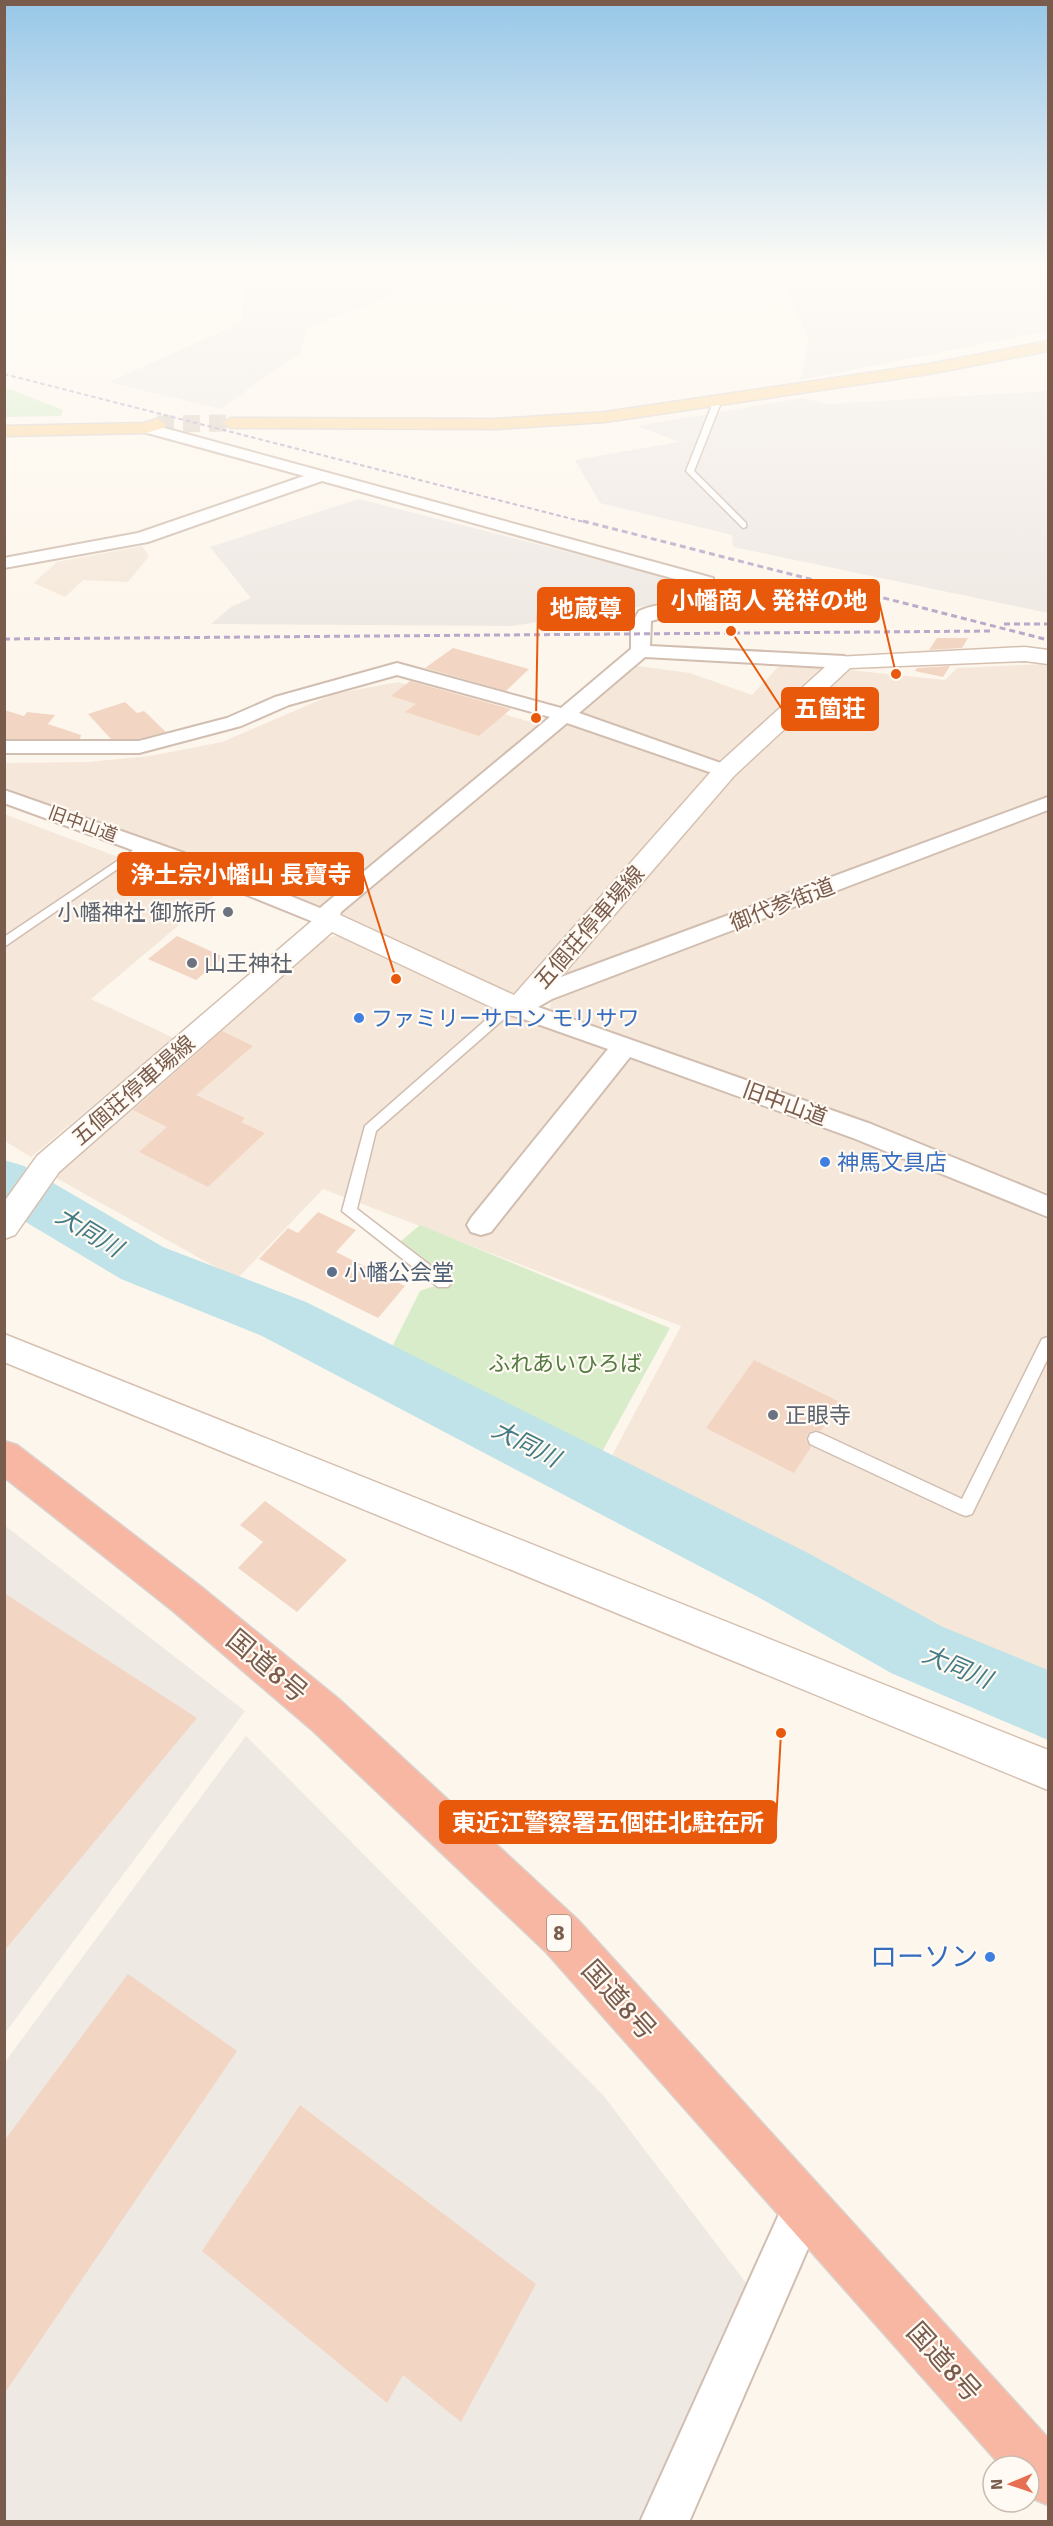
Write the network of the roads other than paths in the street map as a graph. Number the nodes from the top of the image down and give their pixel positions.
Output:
1 (800, 388) edge
2 (717, 400) junction
3 (231, 423) tunnel mouth
4 (151, 426) joint
5 (4, 431) edge
6 (321, 476) junction
7 (743, 525) dead end
8 (4, 562) edge
9 (641, 651) junction
10 (1048, 657) edge
11 (844, 662) junction
12 (562, 714) junction
13 (4, 747) edge
14 (725, 771) junction
15 (4, 796) edge
16 (1048, 803) edge
17 (144, 846) junction
18 (329, 920) junction
19 (4, 943) edge
20 (518, 1008) junction
21 (625, 1046) junction
22 (1048, 1207) edge
23 (10, 1217) edge
24 (481, 1225) dead end
25 (443, 1283) dead end
26 (1048, 1343) edge
27 (4, 1347) edge
28 (816, 1439) dead end
29 (4, 1456) edge
30 (1048, 1770) edge
31 (804, 2207) junction
32 (1048, 2478) edge
33 (664, 2522) edge

1 - 2 main road
2 - 3 main road
2 - 7 lane
4 - 5 main road
4 - 6 street
6 - 8 street
6 - 9 street
9 - 11 street
9 - 12 street
10 - 11 main road
11 - 14 main road, 五個荘停車場線
12 - 13 street
12 - 14 street
12 - 18 street
14 - 20 main road, 五個荘停車場線
15 - 17 street, 旧中山道
16 - 20 street, 御代参街道
17 - 18 street, 旧中山道
17 - 19 lane
18 - 20 main road, 五個荘停車場線
18 - 23 main road, 五個荘停車場線
20 - 21 street, 旧中山道
20 - 25 lane
21 - 22 street, 旧中山道
21 - 24 street
26 - 28 lane
27 - 30 main road
29 - 31 highway, 国道8号 / 8
31 - 32 highway, 国道8号 / 8
31 - 33 street

